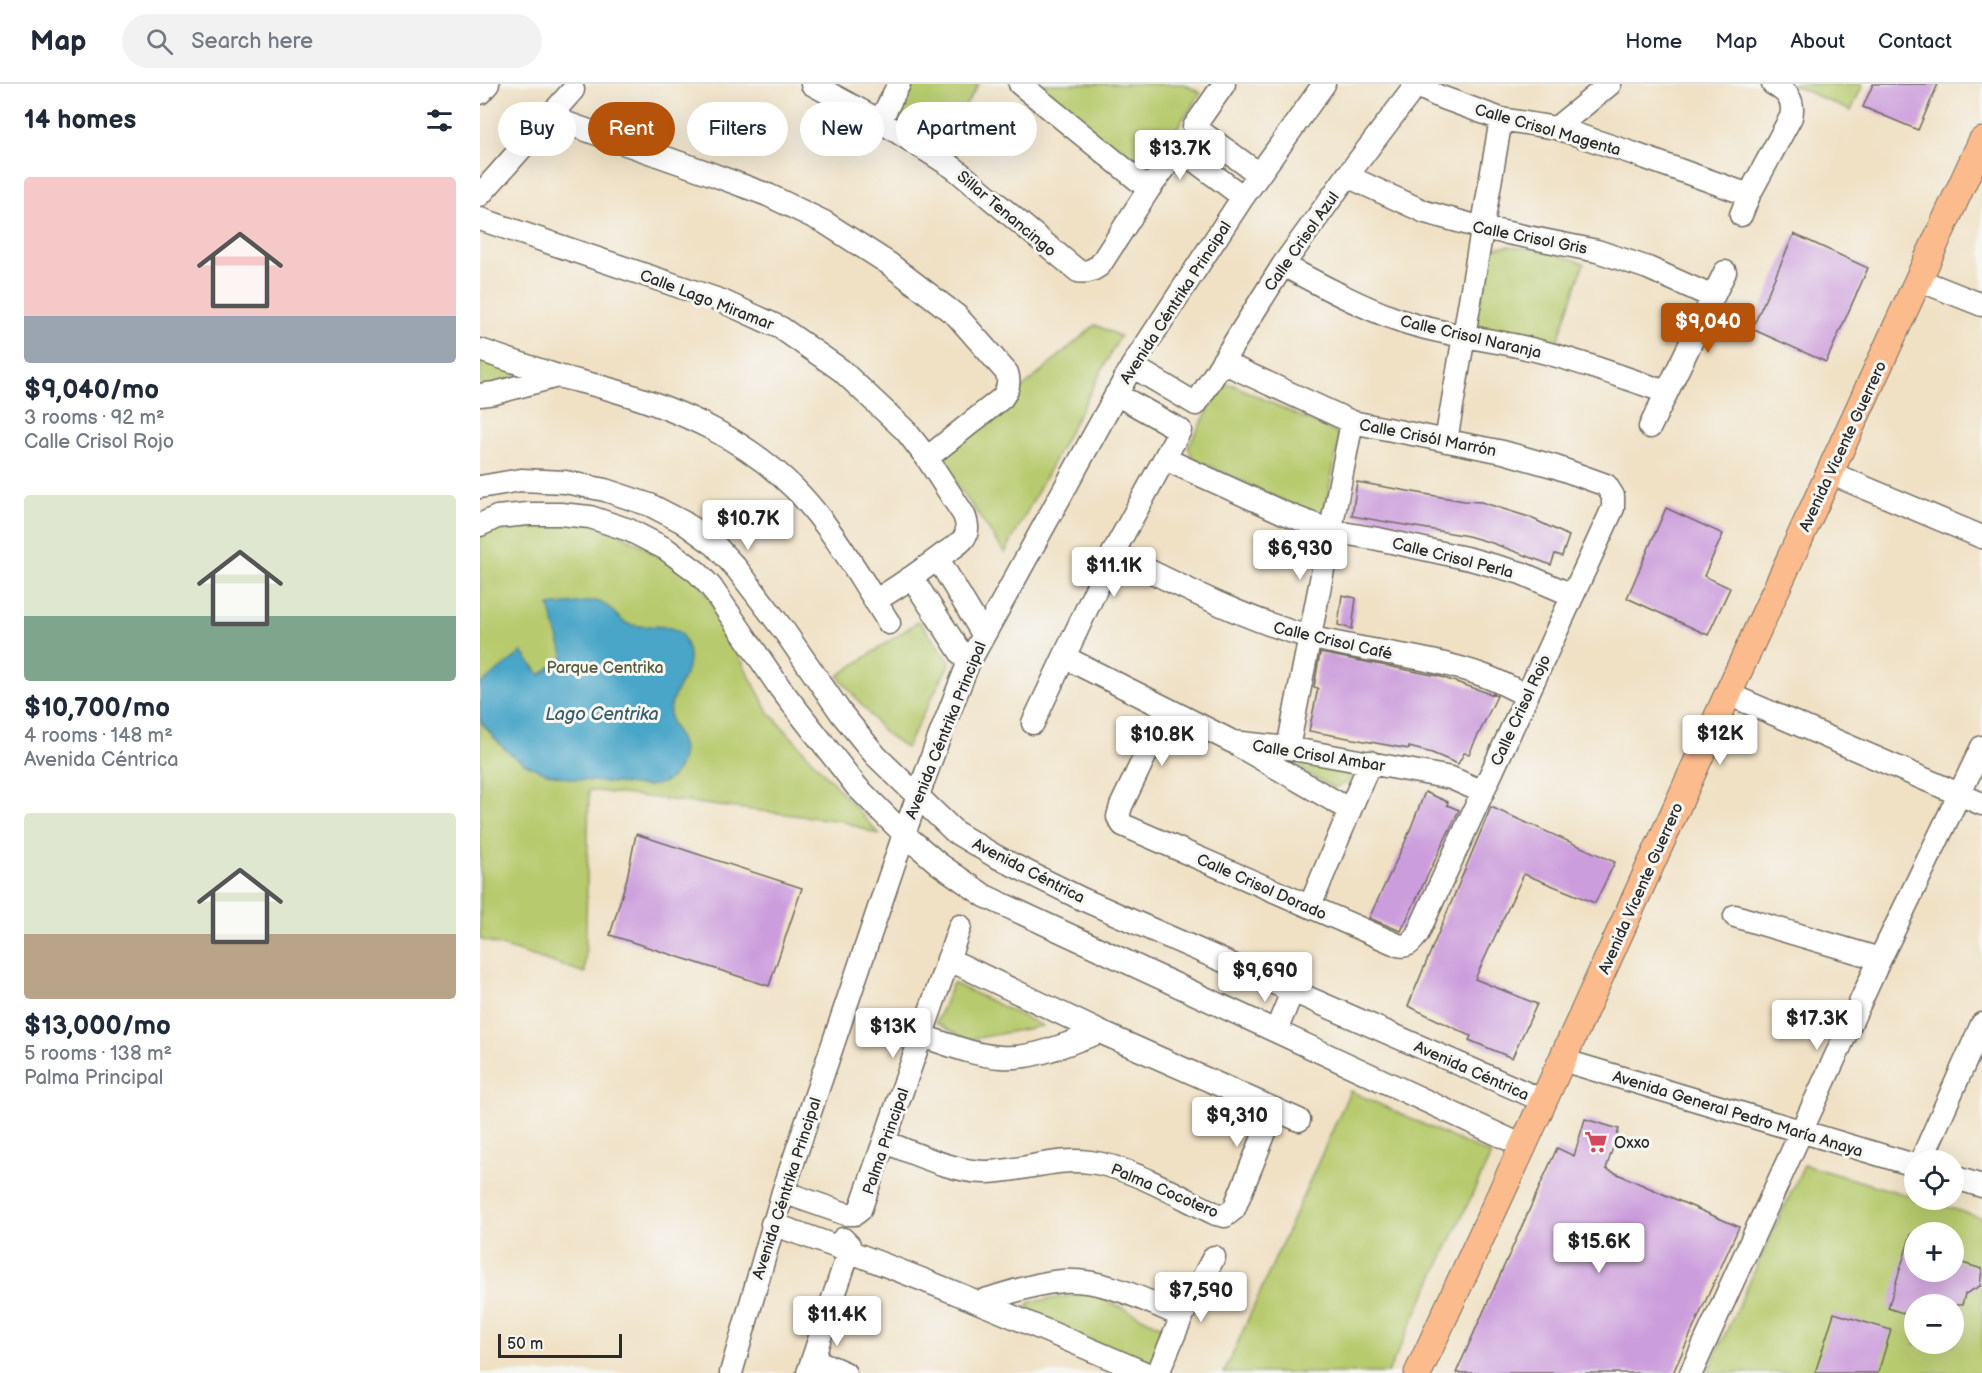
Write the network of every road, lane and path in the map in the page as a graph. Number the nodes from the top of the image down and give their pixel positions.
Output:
1 (488, 84) edge
2 (812, 84) edge
3 (898, 84) edge
4 (1020, 84) edge
5 (1224, 84) edge
6 (1324, 84) edge
7 (1610, 84) edge
8 (1773, 84) edge
9 (1417, 85) edge
10 (573, 90) dead end
11 (480, 93) edge
12 (562, 102) edge
13 (845, 102) edge
14 (884, 113) edge
15 (1501, 119) junction
16 (884, 124) edge
17 (576, 126) edge
18 (1556, 128) junction
19 (1982, 141) edge
20 (514, 156) edge
21 (1259, 174) junction
22 (1347, 176) junction
23 (1149, 189) junction
24 (480, 195) edge
25 (1243, 197) junction
26 (480, 219) edge
27 (1483, 228) junction
28 (1283, 265) junction
29 (1725, 272) dead end
30 (1918, 280) junction
31 (1713, 297) junction
32 (1982, 305) edge
33 (1462, 335) junction
34 (480, 350) edge
35 (1222, 362) junction
36 (1132, 366) junction
37 (558, 376) junction
38 (1666, 392) junction
39 (1116, 394) junction
40 (480, 395) edge
41 (1352, 422) junction
42 (1650, 427) dead end
43 (1446, 441) junction
44 (927, 458) junction
45 (1165, 459) junction
46 (1830, 473) junction
47 (1606, 485) joint
48 (480, 487) edge
49 (480, 525) edge
50 (1331, 531) junction
51 (1982, 537) edge
52 (1113, 553) junction
53 (938, 559) junction
54 (912, 578) junction
55 (1572, 595) junction
56 (875, 601) junction
57 (889, 623) dead end
58 (983, 634) junction
59 (1310, 637) junction
60 (1064, 657) junction
61 (968, 664) junction
62 (1728, 694) junction
63 (1526, 695) junction
64 (1167, 710) junction
65 (1033, 723) dead end
66 (1233, 742) junction
67 (1982, 747) edge
68 (1288, 748) junction
69 (1370, 762) junction
70 (1483, 792) junction
71 (1960, 795) junction
72 (918, 798) junction
73 (1982, 804) edge
74 (1350, 810) junction
75 (904, 834) junction
76 (1310, 906) junction
77 (1736, 916) dead end
78 (960, 926) dead end
79 (1417, 935) joint
80 (948, 959) junction
81 (1880, 959) junction
82 (1292, 992) junction
83 (1982, 1024) edge
84 (1276, 1031) junction
85 (1100, 1032) junction
86 (922, 1036) junction
87 (1562, 1060) junction
88 (1544, 1101) junction
89 (1274, 1110) junction
90 (1299, 1120) dead end
91 (1803, 1132) junction
92 (885, 1142) junction
93 (1523, 1146) junction
94 (1926, 1150) edge
95 (1904, 1162) edge
96 (1964, 1180) edge
97 (1982, 1186) edge
98 (783, 1192) junction
99 (773, 1220) junction
100 (849, 1251) junction
101 (1214, 1257) dead end
102 (978, 1302) junction
103 (1182, 1316) junction
104 (811, 1366) edge
105 (1420, 1372) edge
106 (731, 1373) edge
107 (845, 1373) edge
108 (1145, 1373) edge
109 (1158, 1373) edge
110 (1691, 1373) edge

1 - 11 street
2 - 13 street, Sillar Tenancingo
3 - 14 street
4 - 23 street
5 - 21 street
6 - 21 street, Avenida Céntrika Principal
7 - 18 street
8 - 18 street, Calle Crisol Magenta
9 - 15 street, Calle Crisol Magenta
9 - 22 street, Calle Crisol Azul
10 - 12 street
15 - 18 street, Calle Crisol Magenta
15 - 27 street
16 - 23 street, Sillar Tenancingo
17 - 44 street
19 - 30 main road, Avenida Vicente Guerrero
20 - 24 street
21 - 25 street, Avenida Céntrika Principal
22 - 27 street, Calle Crisol Gris
22 - 28 street, Calle Crisol Azul
23 - 25 street
25 - 36 street, Avenida Céntrika Principal
26 - 44 street, Calle Lago Miramar
27 - 31 street, Calle Crisol Gris
27 - 33 street
28 - 33 street, Calle Crisol Naranja
28 - 35 street, Calle Crisol Azul
29 - 31 street
30 - 32 street
30 - 46 main road, Avenida Vicente Guerrero
31 - 38 street
33 - 38 street, Calle Crisol Naranja
33 - 43 street
34 - 37 street
35 - 36 street, Calle Crisol Azul
35 - 41 street, Calle Crisól Marrón
36 - 39 street, Avenida Céntrika Principal
37 - 40 street
37 - 56 street
38 - 42 street
39 - 45 street
39 - 58 street, Avenida Céntrika Principal
41 - 43 street, Calle Crisól Marrón
41 - 50 street
43 - 47 street, Calle Crisól Marrón
44 - 53 street, Calle Lago Miramar
45 - 50 street, Calle Crisol Perla
45 - 52 street
46 - 51 street
46 - 62 main road, Avenida Vicente Guerrero
47 - 55 street, Calle Crisol Rojo
48 - 72 street, Avenida Céntrica
49 - 75 street
50 - 55 street, Calle Crisol Perla
50 - 59 street
52 - 59 street, Calle Crisol Café
52 - 60 street
53 - 54 street, Calle Lago Miramar
53 - 58 street
54 - 56 street, Calle Lago Miramar
54 - 61 street
55 - 63 street, Calle Crisol Rojo
56 - 57 street
58 - 61 street, Avenida Céntrika Principal
59 - 63 street, Calle Crisol Café
59 - 68 street
60 - 64 street, Calle Crisol Ambar
60 - 65 street
61 - 72 street, Avenida Céntrika Principal
62 - 71 street
62 - 87 main road, Avenida Vicente Guerrero
63 - 70 street, Calle Crisol Rojo
64 - 66 street, Calle Crisol Ambar
64 - 76 street, Calle Crisol Dorado
66 - 68 street, Calle Crisol Ambar
66 - 74 street
67 - 71 street
68 - 69 street, Calle Crisol Ambar
69 - 70 street, Calle Crisol Ambar
69 - 74 street
70 - 79 street, Calle Crisol Rojo
71 - 73 street
71 - 81 street
72 - 75 street, Avenida Céntrika Principal
72 - 82 street, Avenida Céntrica
74 - 76 street
75 - 84 street
75 - 98 street, Avenida Céntrika Principal
76 - 79 street, Calle Crisol Dorado
77 - 81 street
78 - 80 street, Palma Principal
80 - 85 street
80 - 86 street, Palma Principal
81 - 91 street
82 - 84 street
82 - 88 street, Avenida Céntrica
83 - 94 street
84 - 93 street
85 - 86 street
85 - 89 street
86 - 92 street, Palma Principal
87 - 88 main road, Avenida Vicente Guerrero
87 - 91 street, Avenida General Pedro María Anaya
88 - 93 main road, Avenida Vicente Guerrero
89 - 90 street
89 - 92 street, Palma Cocotero
91 - 95 street, Avenida General Pedro María Anaya
91 - 110 street
92 - 98 street, Palma Principal
93 - 105 main road, Avenida Vicente Guerrero
96 - 97 street
98 - 99 street, Avenida Céntrika Principal
99 - 100 street
99 - 106 street, Avenida Céntrika Principal
100 - 102 street
100 - 104 street
101 - 103 street
102 - 103 street
102 - 108 street
103 - 109 street
104 - 107 street

